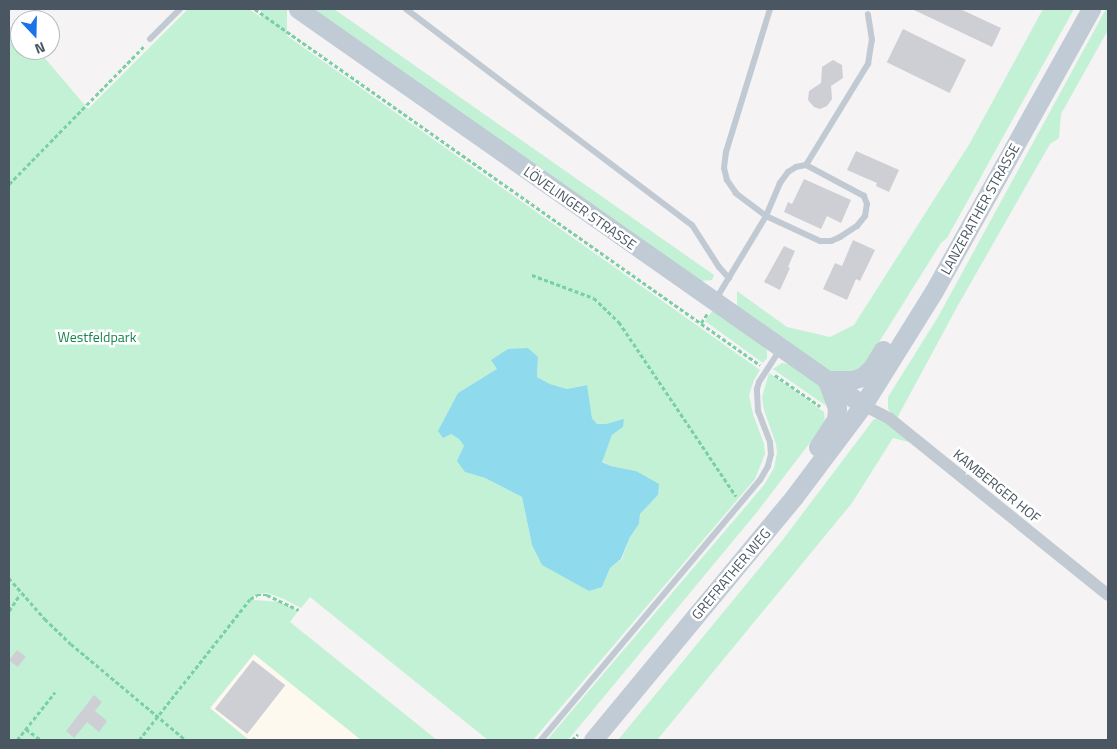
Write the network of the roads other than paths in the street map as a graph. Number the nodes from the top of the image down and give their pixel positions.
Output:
1 (180, 9) edge
2 (298, 9) edge
3 (406, 9) edge
4 (770, 9) edge
5 (1091, 9) edge
6 (868, 14) dead end
7 (150, 39) road end
8 (806, 165) junction
9 (766, 216) junction
10 (729, 278) junction
11 (934, 291) junction
12 (714, 302) junction
13 (781, 349) junction
14 (830, 388) junction
15 (863, 405) junction
16 (744, 558) junction
17 (1108, 595) edge
18 (541, 740) edge
19 (593, 740) edge

1 - 7 lane
2 - 12 main road, LÖVELINGER STRASSE
3 - 10 lane
4 - 9 lane
5 - 11 main road, LANZERATHER STRASSE
6 - 8 lane
8 - 9 lane
8 - 9 lane
9 - 10 lane
10 - 12 lane
11 - 14 main road
11 - 15 main road, LANZERATHER STRASSE
12 - 13 main road, LÖVELINGER STRASSE
13 - 14 main road, LÖVELINGER STRASSE
13 - 18 lane
14 - 15 main road, LÖVELINGER STRASSE
14 - 16 main road
15 - 16 main road, GREFRATHER WEG
15 - 17 street, KAMBERGER HOF
16 - 19 main road, GREFRATHER WEG

